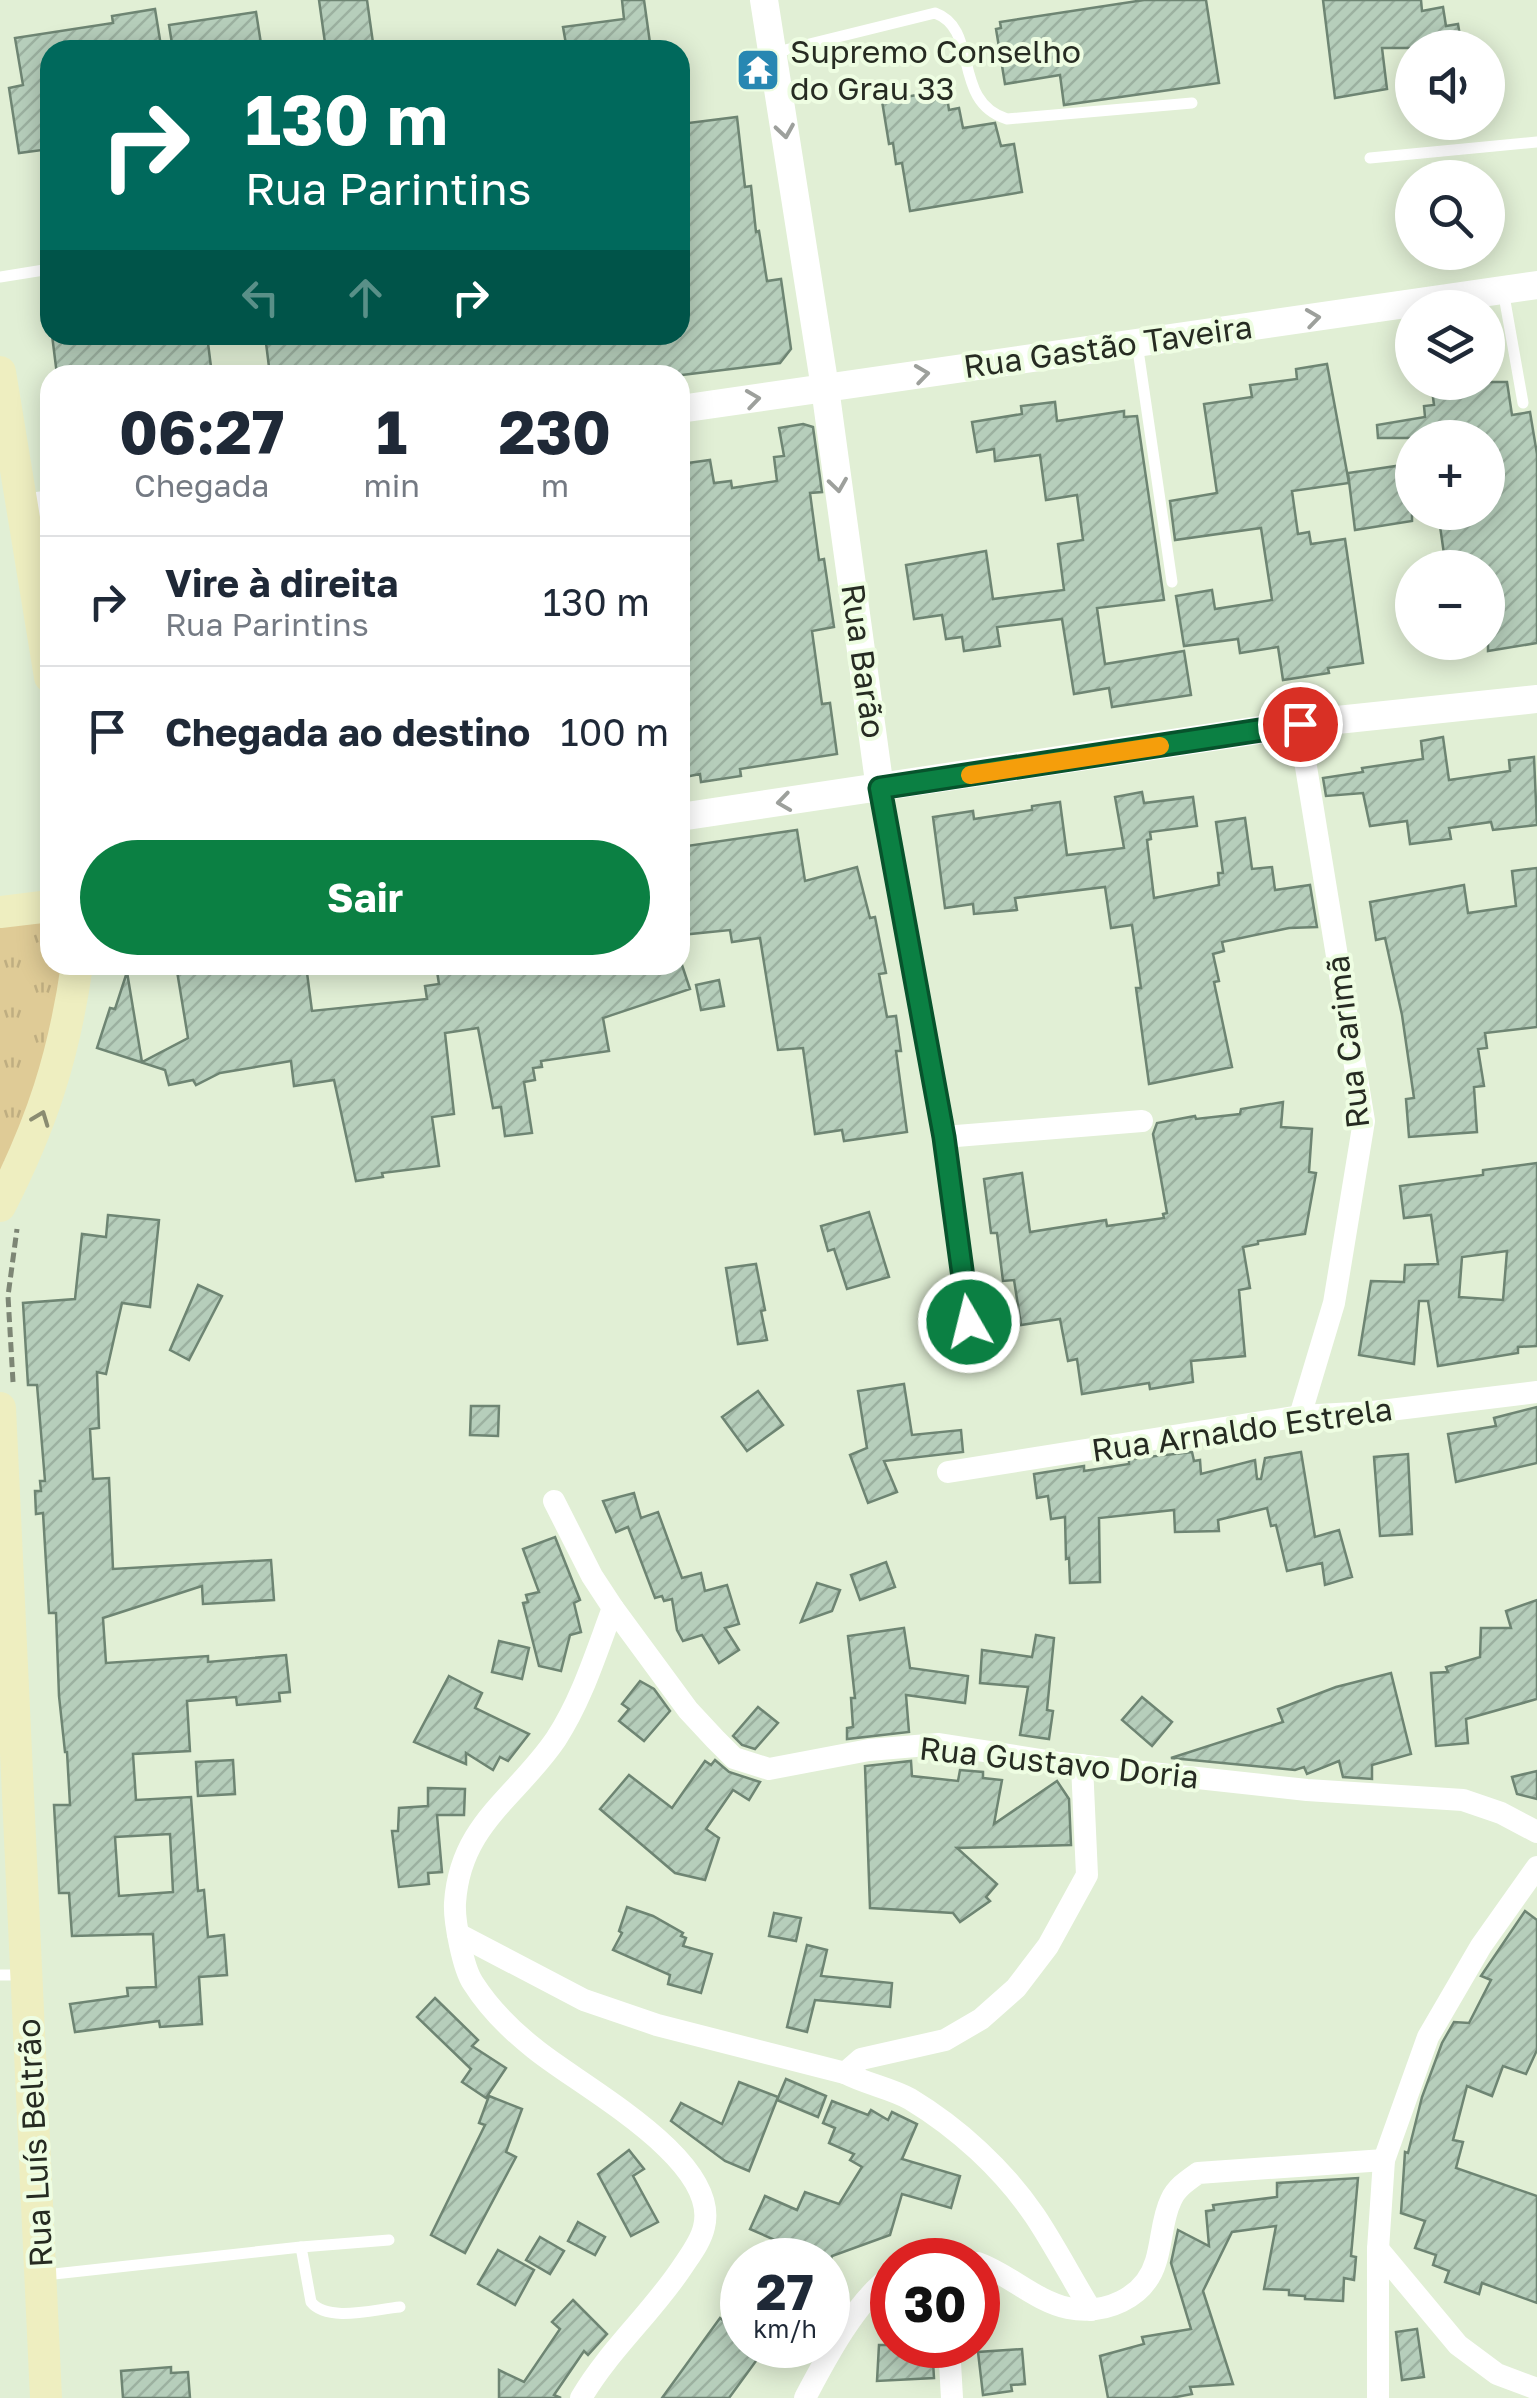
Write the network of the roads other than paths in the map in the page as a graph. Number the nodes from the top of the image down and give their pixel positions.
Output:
1 (764, 0) edge
2 (773, 53) junction
3 (1192, 103) dead end
4 (1537, 142) edge
5 (1370, 158) dead end
6 (40, 271) edge
7 (0, 277) edge
8 (1537, 285) edge
9 (1503, 290) edge
10 (1505, 302) edge
11 (1395, 306) edge
12 (1137, 343) junction
13 (0, 372) edge
14 (825, 388) junction
15 (1522, 404) dead end
16 (690, 408) edge
17 (24, 508) edge
18 (1172, 582) dead end
19 (40, 613) edge
20 (1537, 698) edge
21 (1300, 724) junction
22 (880, 788) junction
23 (690, 816) edge
24 (40, 907) edge
25 (0, 912) edge
26 (76, 975) edge
27 (1142, 1121) dead end
28 (944, 1137) junction
29 (8, 1174) edge
30 (0, 1206) edge
31 (969, 1322) dead end
32 (1537, 1392) edge
33 (0, 1408) edge
34 (1300, 1416) junction
35 (948, 1472) dead end
36 (554, 1502) dead end
37 (613, 1608) junction
38 (1082, 1765) junction
39 (1537, 1832) edge
40 (1537, 1867) edge
41 (458, 1934) junction
42 (13, 1975) edge
43 (845, 2073) junction
44 (1384, 2160) junction
45 (389, 2240) dead end
46 (301, 2247) junction
47 (1378, 2249) junction
48 (1000, 2273) edge
49 (41, 2275) junction
50 (870, 2296) edge
51 (400, 2307) dead end
52 (1091, 2310) junction
53 (950, 2368) edge
54 (1537, 2389) edge
55 (46, 2398) edge
56 (581, 2398) edge
57 (805, 2398) edge
58 (952, 2398) edge
59 (1378, 2398) edge

1 - 2 street, Rua Barão
2 - 3 lane
2 -> 14 street, Rua Barão
4 - 5 lane
6 - 7 lane
8 - 9 street, Rua Gastão Taveira
10 - 15 lane
12 -> 11 street, Rua Gastão Taveira
14 -> 12 street, Rua Gastão Taveira
12 - 18 lane
13 - 17 main road
16 -> 14 street, Rua Gastão Taveira
14 -> 22 street, Rua Barão
17 - 19 main road
20 - 21 street
21 - 22 street
21 - 34 street, Rua Carimã
22 -> 23 street
22 - 28 street, Rua Barão
24 - 25 main road
29 -> 26 main road
27 - 28 street
28 - 31 street, Rua Barão
29 - 30 main road
32 - 34 street, Rua Arnaldo Estrela
33 - 42 main road, Rua Luís Beltrão
34 - 35 street, Rua Arnaldo Estrela
36 - 37 street, Rua Gustavo Doria
37 - 38 street, Rua Gustavo Doria
37 - 41 street
38 - 39 street, Rua Gustavo Doria
38 - 43 street
40 - 44 street
41 - 43 street
41 - 56 street
42 - 49 main road, Rua Luís Beltrão
43 - 52 street
44 - 47 street
44 - 52 street
45 - 46 lane
46 - 49 lane
46 - 51 lane
47 - 54 street
47 - 59 street
48 - 52 street
49 - 55 main road, Rua Luís Beltrão
50 - 57 street
53 - 58 street

